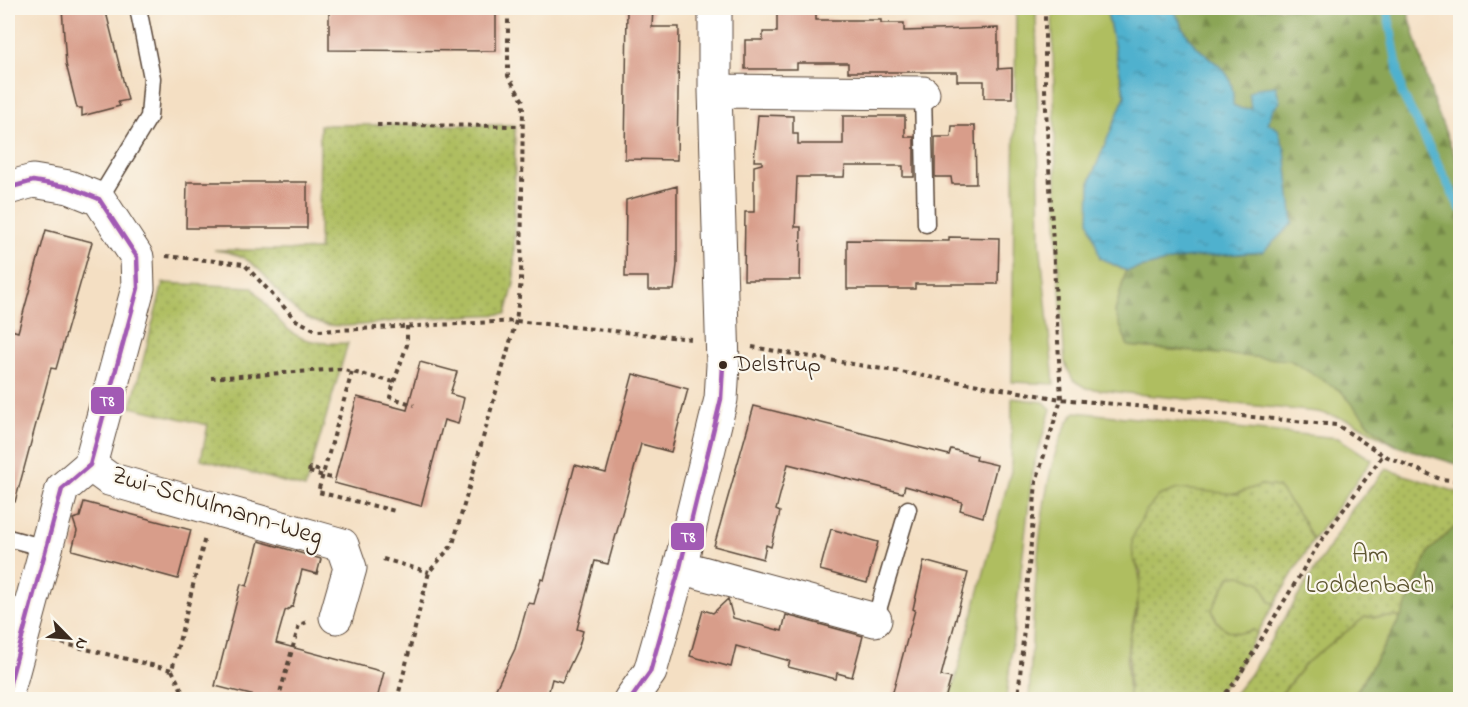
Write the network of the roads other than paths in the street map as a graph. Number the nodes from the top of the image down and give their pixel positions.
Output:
1 (138, 8) edge
2 (715, 8) edge
3 (714, 91) junction
4 (923, 93) joint
5 (8, 188) edge
6 (99, 199) junction
7 (926, 224) dead end
8 (90, 465) junction
9 (908, 509) dead end
10 (8, 538) edge
11 (45, 548) junction
12 (680, 567) junction
13 (336, 617) road end
14 (875, 620) joint
15 (8, 690) edge
16 (630, 699) edge

1 - 6 lane
2 - 3 street
3 - 4 street
3 - 12 street
4 - 7 lane
5 - 6 street
6 - 8 street, Zwi-Schulmann-Weg
8 - 11 street, Zwi-Schulmann-Weg
8 - 13 street, Zwi-Schulmann-Weg
9 - 14 lane
10 - 11 lane
11 - 15 street, Zwi-Schulmann-Weg
12 - 14 street
12 - 16 street

